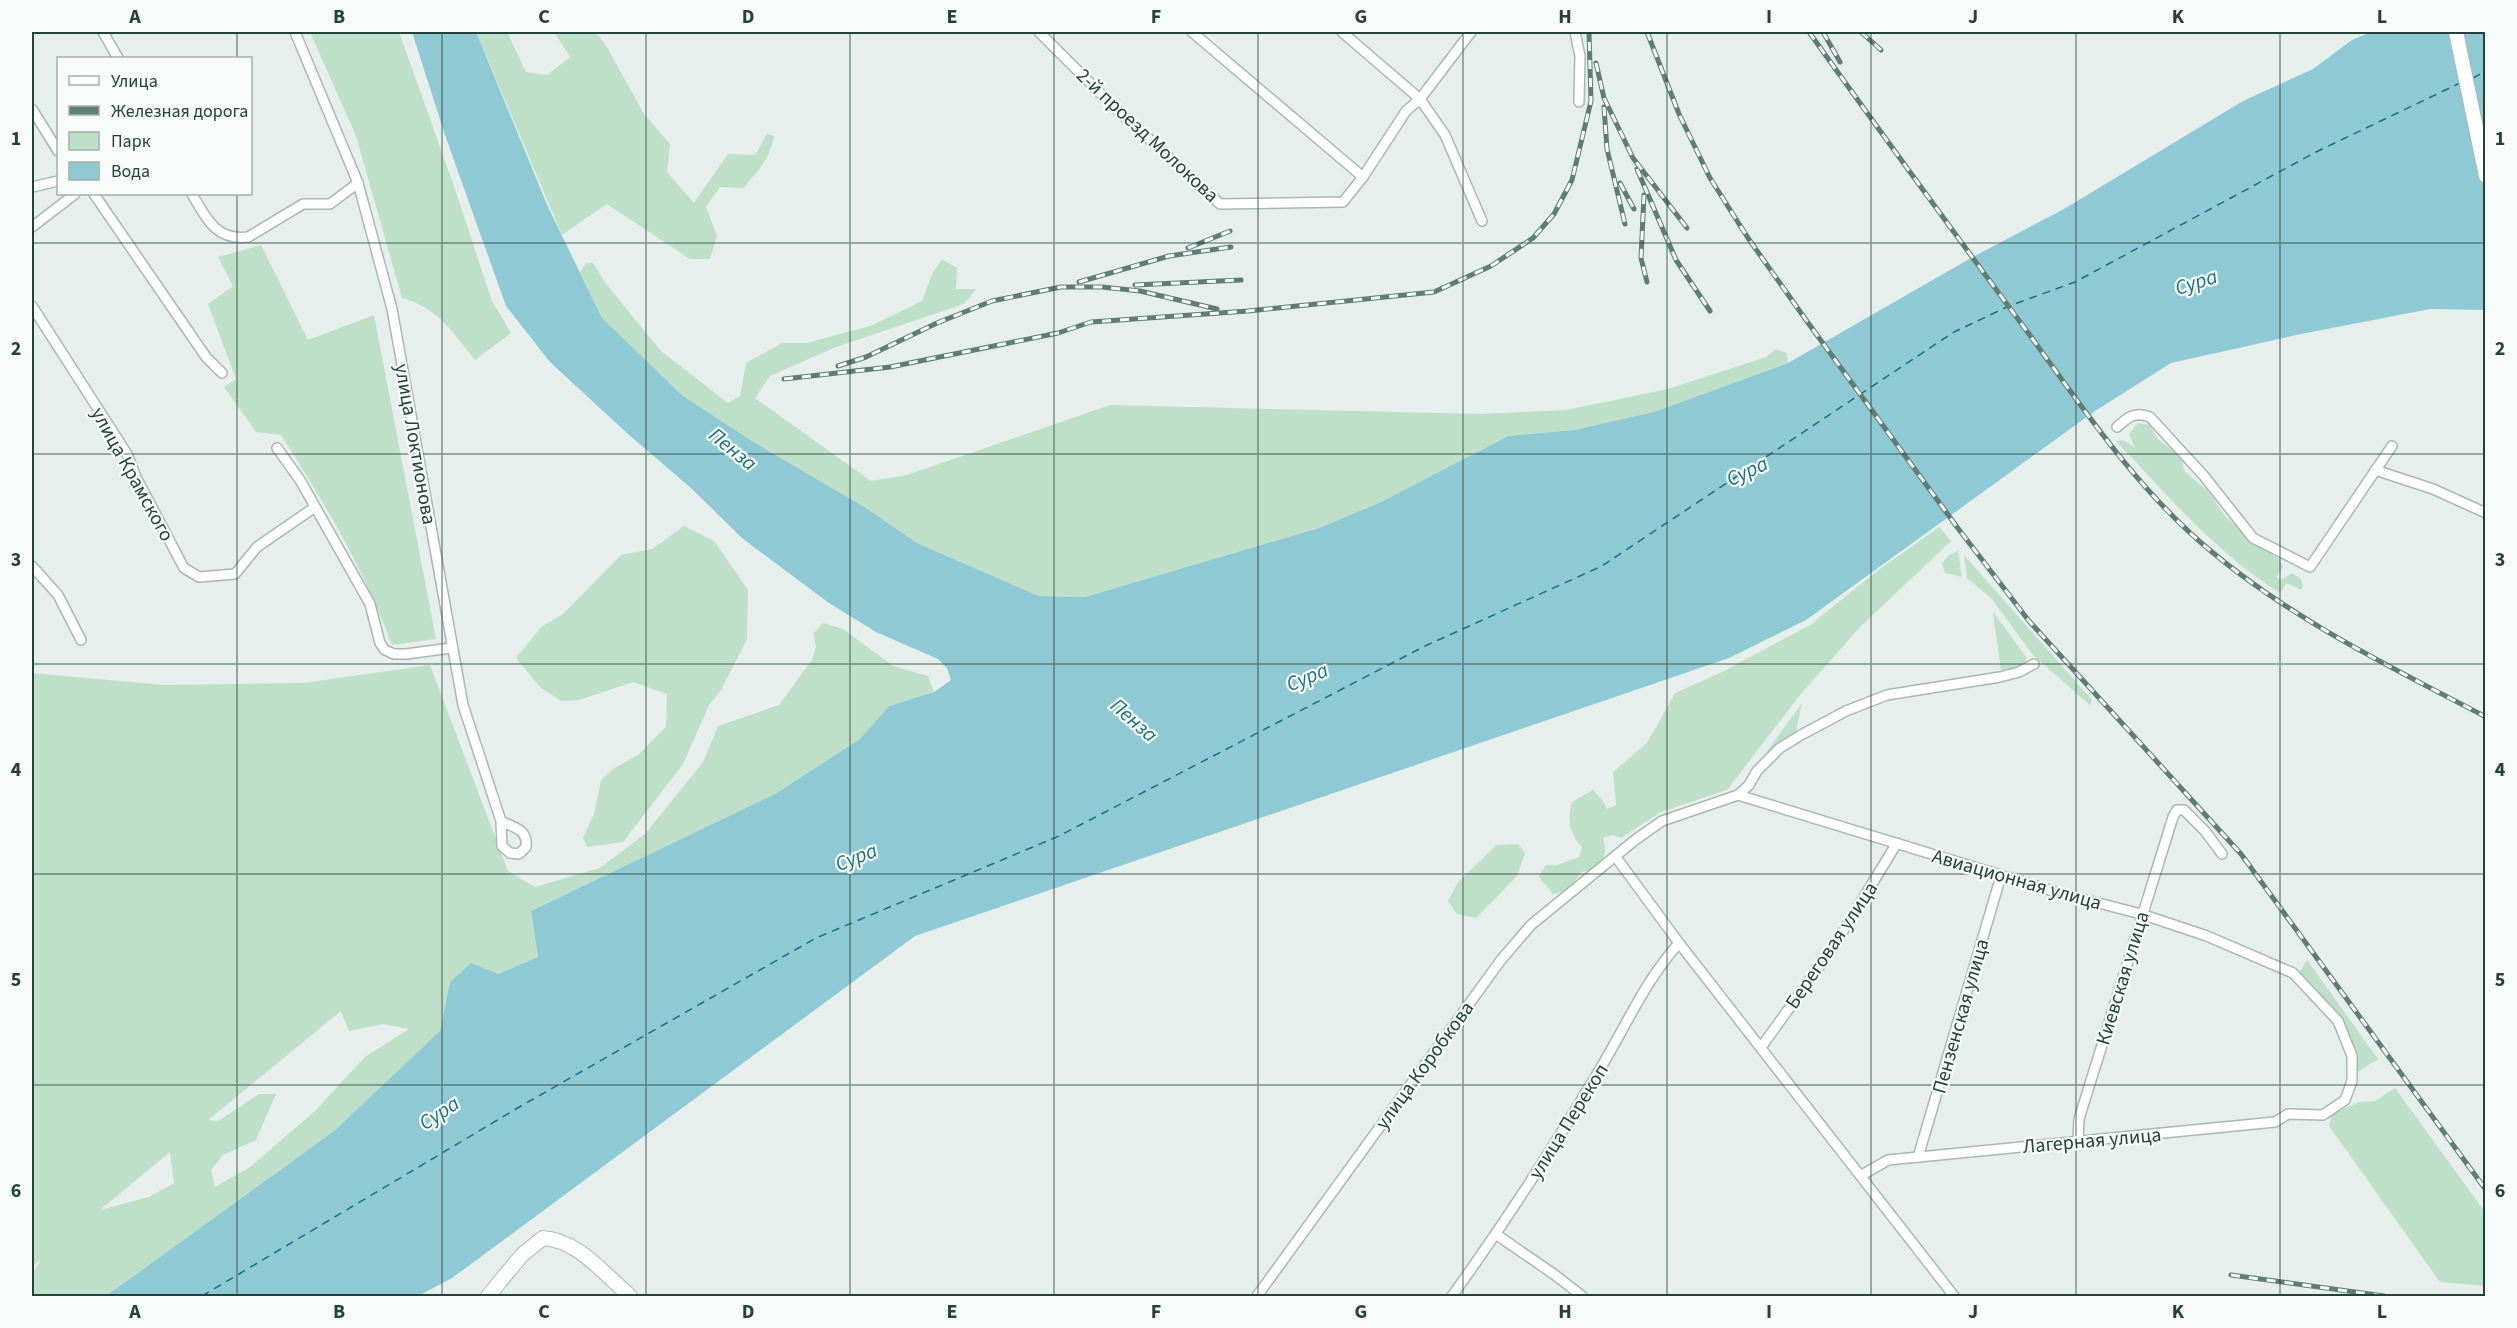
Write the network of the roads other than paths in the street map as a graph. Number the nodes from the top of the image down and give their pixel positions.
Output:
1 (103, 32) edge
2 (295, 32) edge
3 (1039, 32) edge
4 (1192, 32) edge
5 (1342, 32) edge
6 (1471, 32) edge
7 (1575, 32) edge
8 (2456, 32) edge
9 (117, 57) edge
10 (1420, 99) junction
11 (1579, 102) dead end
12 (32, 109) edge
13 (57, 149) edge
14 (2486, 176) edge
15 (1363, 177) junction
16 (57, 181) edge
17 (358, 183) junction
18 (32, 187) edge
19 (74, 195) edge
20 (95, 195) edge
21 (193, 195) edge
22 (1482, 221) dead end
23 (32, 227) edge
24 (32, 306) edge
25 (222, 373) dead end
26 (2117, 427) dead end
27 (2391, 446) dead end
28 (277, 448) dead end
29 (2375, 470) junction
30 (315, 507) junction
31 (2486, 513) edge
32 (32, 566) edge
33 (81, 640) dead end
34 (451, 648) junction
35 (2034, 664) dead end
36 (1738, 795) junction
37 (501, 821) junction
38 (1897, 843) junction
39 (2222, 855) dead end
40 (1616, 856) junction
41 (2001, 876) junction
42 (2141, 914) junction
43 (1679, 943) junction
44 (1762, 1046) junction
45 (2323, 1115) joint
46 (2078, 1140) junction
47 (1918, 1157) junction
48 (1862, 1175) junction
49 (1497, 1235) junction
50 (488, 1296) edge
51 (630, 1296) edge
52 (1257, 1296) edge
53 (1452, 1296) edge
54 (1582, 1296) edge
55 (1954, 1296) edge

1 - 9 street
2 - 17 street, улица Локтионова
3 - 15 street, 2-й проезд Молокова
4 - 15 street
5 - 10 street
6 - 10 street
7 - 11 street
8 - 14 main road
10 - 15 street
10 - 22 street
12 - 13 street
16 - 18 street
17 - 21 street
17 - 34 street, улица Локтионова
19 - 23 street
20 - 25 street
24 - 30 street, улица Крамского
26 - 29 street
27 - 29 street
28 - 30 street
29 - 31 street
30 - 34 street
32 - 33 street
34 - 37 street, улица Локтионова
35 - 36 street
36 - 38 street, Авиационная улица
36 - 40 street, улица Коробкова
37 - 37 street, улица Локтионова
38 - 41 street, Авиационная улица
38 - 44 street, Береговая улица
39 - 42 street, Киевская улица
40 - 43 street
40 - 52 street, улица Коробкова
41 - 42 street, Авиационная улица
41 - 47 street, Пензенская улица
42 - 45 street, Авиационная улица
42 - 46 street, Киевская улица
43 - 44 street
43 - 49 street, улица Перекоп
44 - 48 street
45 - 46 street, Лагерная улица
46 - 47 street, Лагерная улица
47 - 48 street, Лагерная улица
48 - 55 street
49 - 53 street, улица Перекоп
49 - 54 street
50 - 51 main road

